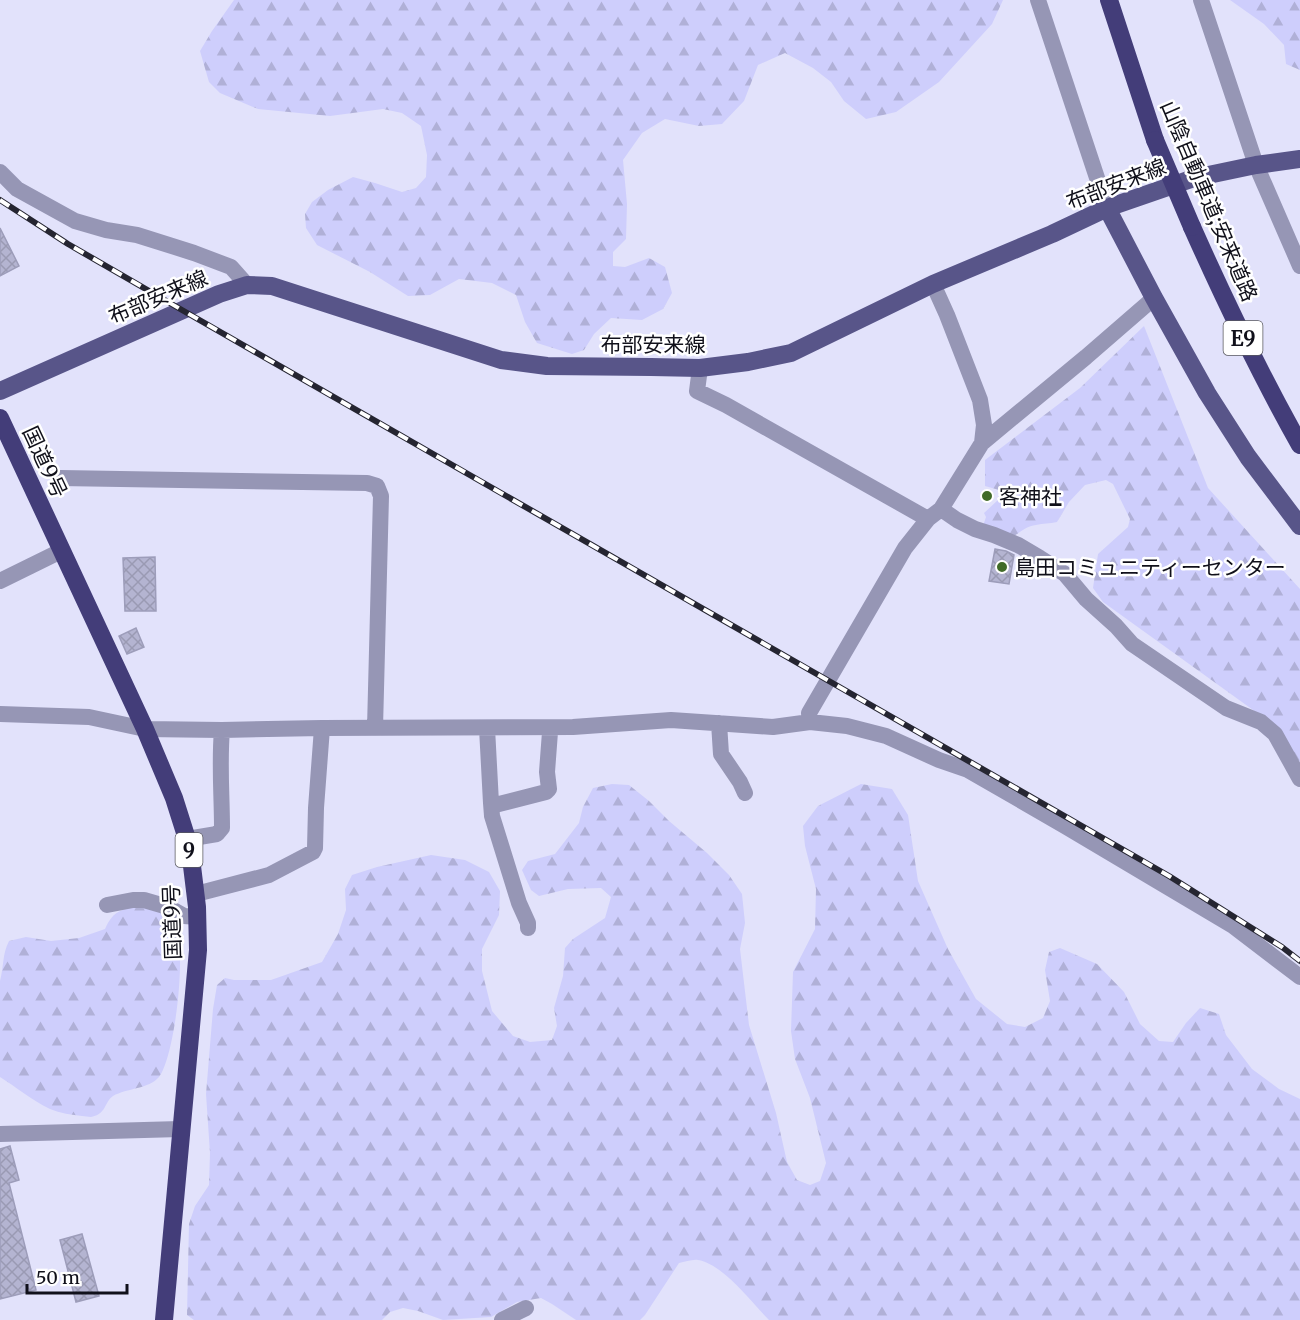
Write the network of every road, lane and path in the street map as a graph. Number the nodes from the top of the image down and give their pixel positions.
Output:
1 (1038, 0) edge
2 (1109, 0) edge
3 (1201, 0) edge
4 (1300, 159) edge
5 (1256, 165) junction
6 (0, 172) edge
7 (1107, 208) junction
8 (1300, 266) edge
9 (933, 284) junction
10 (247, 285) junction
11 (1154, 298) junction
12 (700, 368) junction
13 (0, 391) edge
14 (0, 418) edge
15 (982, 443) junction
16 (1300, 445) edge
17 (60, 478) dead end
18 (934, 514) junction
19 (1300, 526) edge
20 (61, 551) junction
21 (0, 581) edge
22 (0, 714) edge
23 (810, 722) junction
24 (719, 723) junction
25 (322, 728) junction
26 (375, 728) junction
27 (487, 728) junction
28 (145, 729) junction
29 (222, 730) junction
30 (550, 732) dead end
31 (1300, 779) edge
32 (746, 793) dead end
33 (491, 807) junction
34 (187, 839) junction
35 (196, 894) junction
36 (107, 905) dead end
37 (198, 917) junction
38 (528, 928) dead end
39 (1300, 977) edge
40 (180, 1129) junction
41 (0, 1134) edge
42 (526, 1308) dead end
43 (164, 1320) edge
44 (502, 1320) edge

1 - 7 street
2 - 16 highway, 山陰自動車道;安来道路 / E9, bridge
3 - 5 street
4 - 5 main road, 布部安来線
5 - 7 main road, 布部安来線
5 - 8 street
6 - 10 street
7 - 9 main road, 布部安来線
7 - 11 main road
9 - 12 main road, 布部安来線
9 - 15 street
10 - 12 main road, 布部安来線
10 - 13 main road, 布部安来線
11 - 15 street
11 - 19 main road
12 - 18 street
14 - 20 highway, 国道9号 / 9
15 - 18 street
17 - 26 street
18 - 23 street
18 - 31 street
20 - 21 street
20 - 28 highway, 国道9号 / 9
22 - 28 street
23 - 24 street
23 - 39 street
24 - 27 street
24 - 32 street
25 - 26 street
25 - 29 street
25 - 35 street
26 - 27 street
27 - 33 street
28 - 29 street
28 - 34 highway, 国道9号 / 9
29 - 34 street
30 - 33 street
33 - 38 street
34 - 35 highway, 国道9号 / 9
35 - 37 highway, 国道9号 / 9
36 - 37 street
37 - 40 highway, 国道9号 / 9
40 - 41 street
40 - 43 highway, 国道9号 / 9
42 - 44 street

